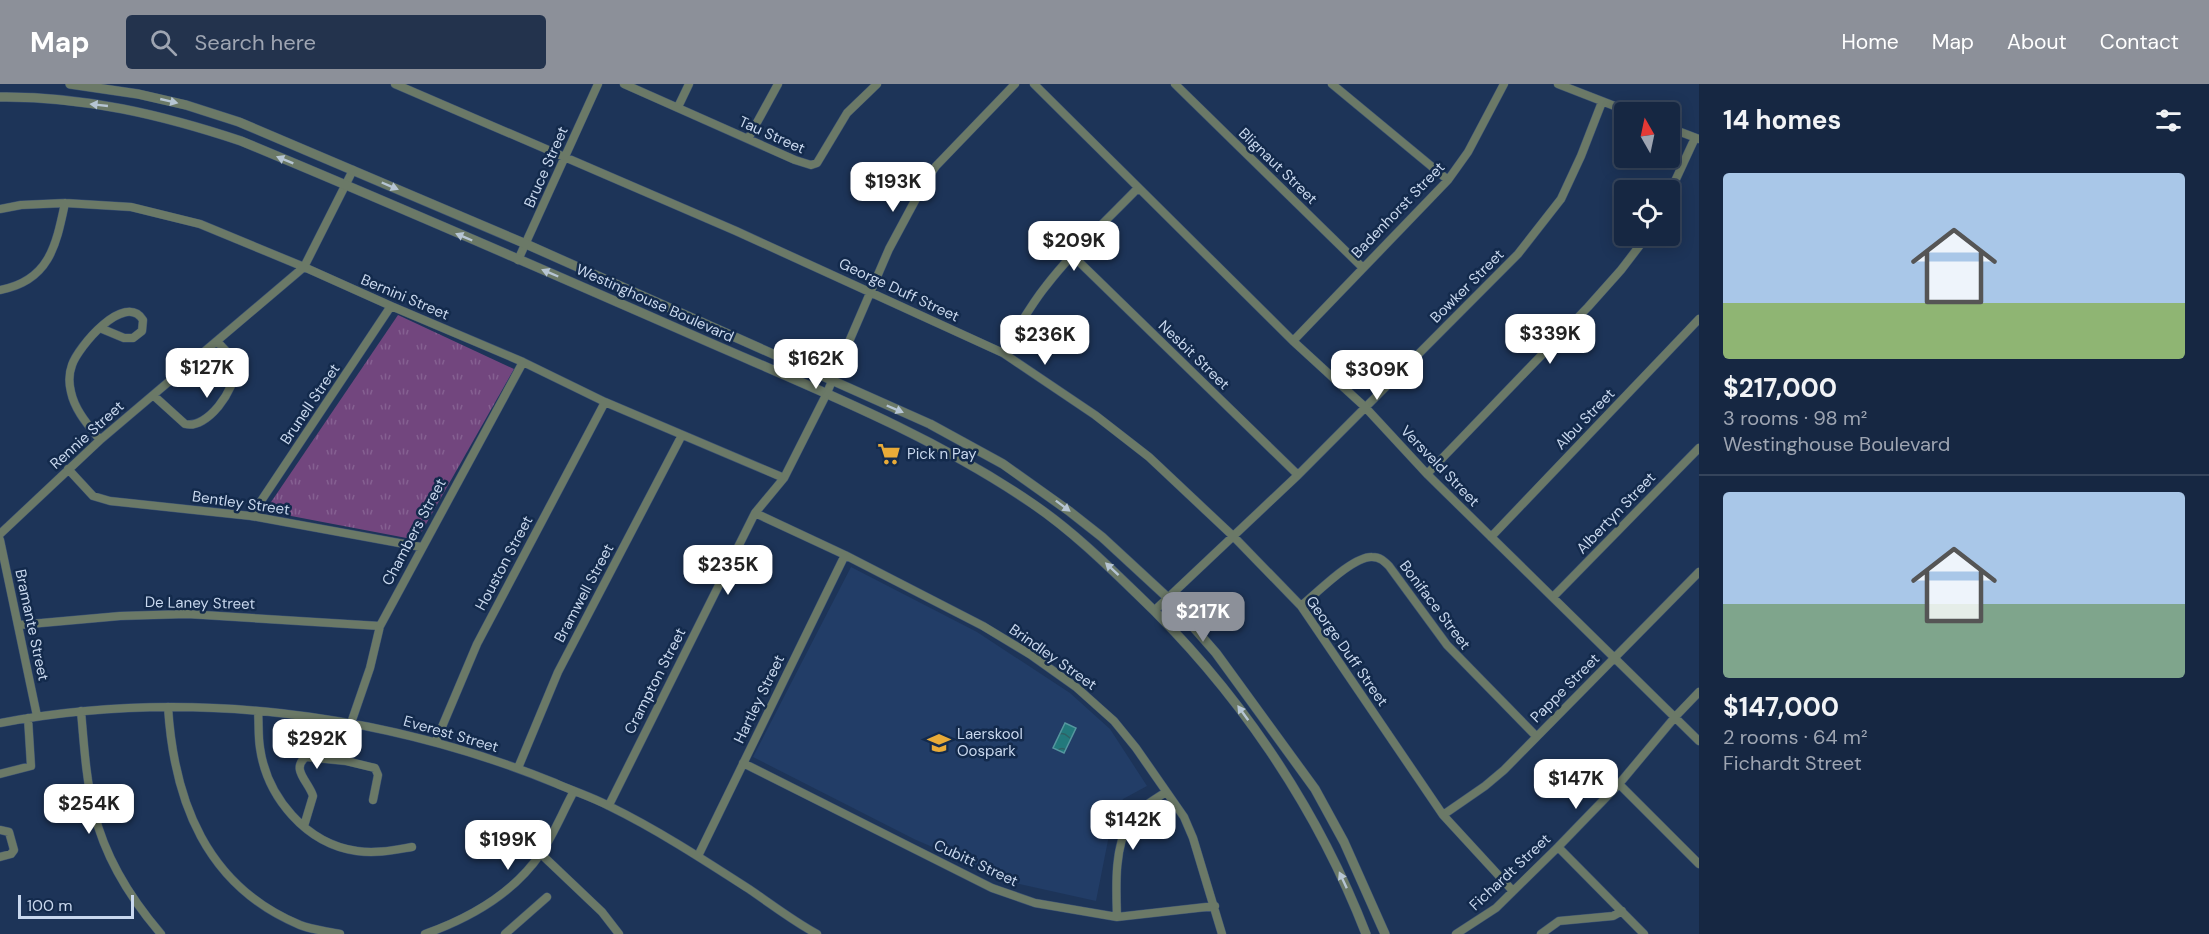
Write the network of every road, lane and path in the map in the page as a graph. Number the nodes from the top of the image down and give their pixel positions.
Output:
1 (70, 84) edge
2 (395, 84) edge
3 (598, 84) edge
4 (624, 84) edge
5 (689, 84) edge
6 (778, 84) edge
7 (877, 84) edge
8 (1015, 84) edge
9 (1034, 84) edge
10 (1175, 84) edge
11 (1332, 84) edge
12 (1504, 84) edge
13 (1558, 84) edge
14 (0, 97) edge
15 (1602, 102) junction
16 (1614, 106) edge
17 (678, 107) junction
18 (1680, 132) edge
19 (748, 139) junction
20 (1697, 139) edge
21 (564, 158) junction
22 (353, 170) junction
23 (1448, 180) junction
24 (1676, 180) edge
25 (346, 186) junction
26 (1138, 188) junction
27 (65, 203) junction
28 (0, 209) edge
29 (526, 244) junction
30 (1639, 246) edge
31 (1072, 255) junction
32 (518, 260) junction
33 (304, 267) junction
34 (1362, 267) junction
35 (0, 290) edge
36 (871, 292) junction
37 (390, 306) junction
38 (1699, 319) edge
39 (100, 328) junction
40 (216, 341) junction
41 (1293, 341) junction
42 (1003, 353) junction
43 (523, 362) junction
44 (831, 382) junction
45 (826, 394) junction
46 (153, 395) junction
47 (605, 402) junction
48 (1365, 407) junction
49 (682, 435) junction
50 (100, 440) junction
51 (1699, 448) edge
52 (68, 469) junction
53 (1298, 474) junction
54 (1427, 474) junction
55 (784, 478) junction
56 (755, 513) junction
57 (251, 516) junction
58 (0, 534) edge
59 (1234, 537) junction
60 (1491, 537) junction
61 (0, 540) edge
62 (421, 547) junction
63 (845, 555) junction
64 (1699, 572) edge
65 (1167, 597) junction
66 (1553, 597) junction
67 (1301, 606) junction
68 (1155, 610) junction
69 (19, 625) junction
70 (380, 626) junction
71 (1614, 658) junction
72 (1699, 692) edge
73 (168, 707) junction
74 (81, 711) junction
75 (258, 711) junction
76 (37, 716) junction
77 (1675, 717) junction
78 (27, 718) junction
79 (0, 723) edge
80 (351, 723) junction
81 (1536, 736) junction
82 (436, 741) junction
83 (1699, 741) edge
84 (743, 763) junction
85 (518, 768) junction
86 (0, 774) edge
87 (1619, 784) junction
88 (574, 791) junction
89 (1166, 792) junction
90 (373, 801) dead end
91 (609, 805) junction
92 (1443, 815) junction
93 (304, 826) junction
94 (0, 830) edge
95 (1558, 847) junction
96 (412, 848) dead end
97 (541, 854) junction
98 (698, 856) junction
99 (0, 857) edge
100 (1699, 864) edge
101 (1512, 891) junction
102 (547, 897) dead end
103 (1215, 906) junction
104 (1622, 911) junction
105 (1117, 917) junction
106 (161, 934) edge
107 (340, 934) edge
108 (425, 934) edge
109 (504, 934) edge
110 (619, 934) edge
111 (817, 934) edge
112 (1222, 934) edge
113 (1366, 934) edge
114 (1385, 934) edge
115 (1456, 934) edge
116 (1541, 934) edge
117 (1644, 934) edge

1 -> 22 street, Westinghouse Boulevard
2 - 21 street, George Duff Street
3 - 21 street, Bruce Street
4 - 17 street, Tau Street
5 - 17 street
6 - 19 street
7 - 19 street, Tau Street
8 - 36 street, Crampton Street
9 - 26 street, Versveld Street
10 - 34 street, Blignaut Street
11 - 23 street
12 - 23 street, Badenhorst Street
13 - 15 street
25 -> 14 street, Westinghouse Boulevard
15 - 16 street
15 - 48 street, Bowker Street
17 - 19 street, Tau Street
18 - 20 street
20 - 24 street
21 - 29 street, Bruce Street
21 - 36 street, George Duff Street
22 - 25 street, Rennie Street
22 -> 29 street, Westinghouse Boulevard
23 - 34 street, Badenhorst Street
32 -> 25 street, Westinghouse Boulevard
25 - 33 street, Rennie Street
26 - 31 street
26 - 41 street, Versveld Street
27 - 28 street, Bernini Street
27 - 33 street, Bernini Street
27 - 35 street
29 - 32 street, Bruce Street
29 - 44 street, Westinghouse Boulevard
30 - 54 street
31 - 42 street
31 - 53 street, Nesbit Street
45 -> 32 street, Westinghouse Boulevard
33 - 37 street, Bernini Street
33 - 40 street, Rennie Street
34 - 41 street, Badenhorst Street
36 - 42 street, George Duff Street
36 - 44 street, Crampton Street
37 - 43 street, Bernini Street
37 - 57 street, Brunell Street
38 - 60 street, Albu Street
39 - 39 street
39 - 50 street
40 - 46 street, Rennie Street
40 - 46 street
41 - 48 street, Versveld Street
42 - 59 street, George Duff Street
43 - 47 street, Bernini Street
43 - 62 street, Chambers Street
44 - 45 street, Crampton Street
44 -> 65 street, Westinghouse Boulevard
45 - 55 street, Crampton Street
68 -> 45 street, Westinghouse Boulevard
46 - 50 street, Rennie Street
47 - 49 street, Bernini Street
47 - 82 street, Houston Street
48 - 53 street, Bowker Street
48 - 54 street, Versveld Street
49 - 55 street, Bernini Street
49 - 85 street, Bramwell Street
50 - 52 street, Rennie Street
51 - 66 street, Albertyn Street
52 - 57 street, Bentley Street
52 - 58 street, Rennie Street
53 - 59 street, Bowker Street
54 - 60 street, Versveld Street
55 - 56 street, Crampton Street
56 - 63 street, Brindley Street
56 - 91 street, Crampton Street
57 - 62 street, Bentley Street
59 - 65 street, Bowker Street
59 - 67 street, George Duff Street
60 - 66 street, Versveld Street
61 - 69 street, Bramante Street
62 - 70 street, Chambers Street
63 - 84 street, Hartley Street
63 - 89 street, Brindley Street
64 - 71 street, Pappe Street
65 - 68 street, Bowker Street
65 - 114 street, Westinghouse Boulevard
66 - 71 street, Versveld Street
67 - 81 street, Boniface Street
67 - 92 street, George Duff Street
113 -> 68 street, Westinghouse Boulevard
69 - 70 street, De Laney Street
69 - 76 street, Bramante Street
70 - 80 street, Chambers Street
71 - 77 street, Versveld Street
71 - 81 street, Pappe Street
72 - 77 street, Fichardt Street
73 - 74 street, Everest Street
73 - 75 street, Everest Street
73 - 107 street
74 - 76 street, Everest Street
74 - 106 street
75 - 80 street, Everest Street
75 - 93 street
76 - 78 street, Everest Street
77 - 83 street, Versveld Street
77 - 87 street, Fichardt Street
78 - 79 street, Everest Street
78 - 86 street
80 - 82 street, Everest Street
81 - 92 street, Pappe Street
82 - 85 street, Everest Street
84 - 98 street, Hartley Street
84 - 105 street, Cubitt Street
85 - 88 street, Everest Street
87 - 95 street, Fichardt Street
87 - 100 street
88 - 91 street, Everest Street
88 - 97 street
89 - 103 street, Brindley Street
89 - 105 street
90 - 93 street
91 - 98 street, Everest Street
92 - 101 street, George Duff Street
93 - 96 street
94 - 99 street
95 - 101 street, Fichardt Street
95 - 104 street
97 - 108 street
97 - 110 street
98 - 111 street, Everest Street
101 - 115 street, Fichardt Street
102 - 109 street
103 - 105 street, Cubitt Street
103 - 112 street, Brindley Street
104 - 116 street
104 - 117 street

